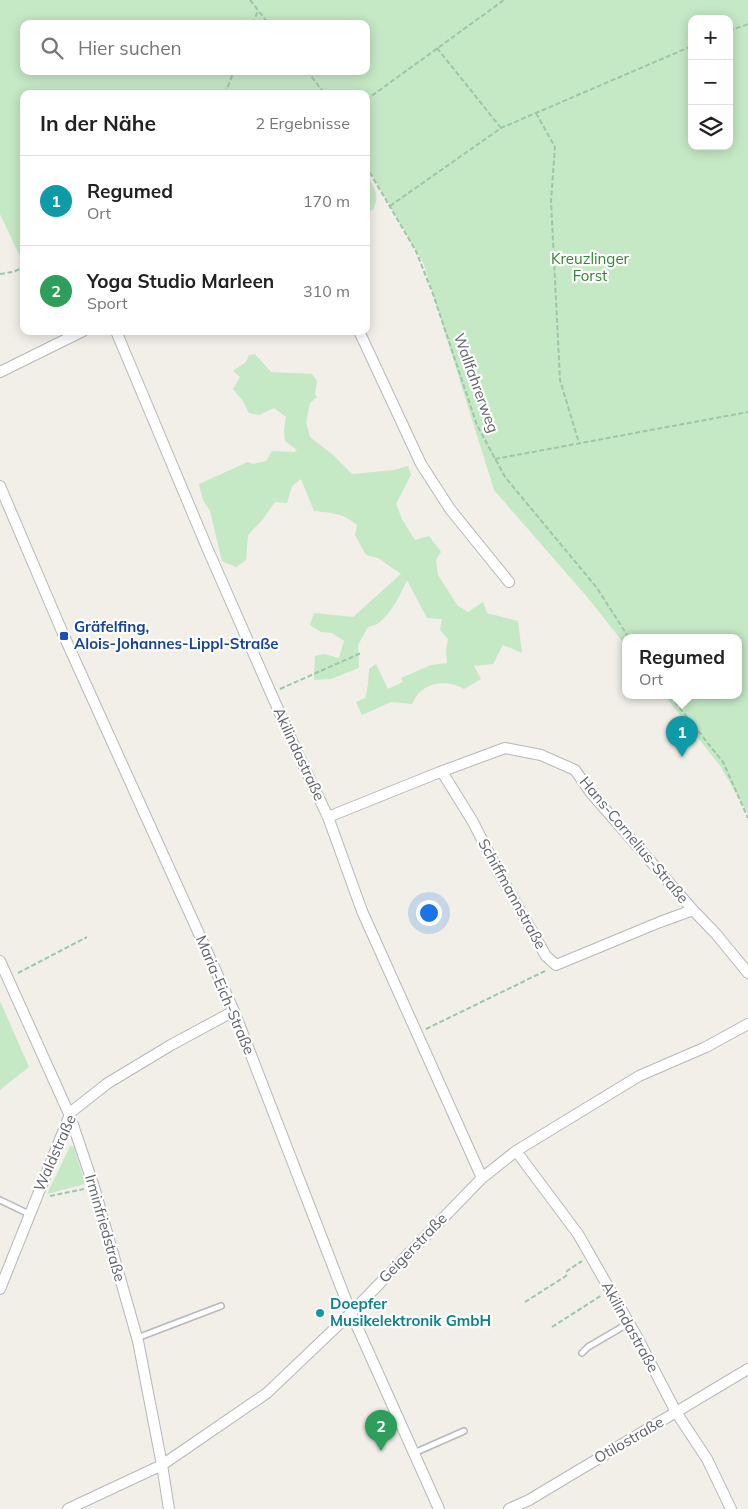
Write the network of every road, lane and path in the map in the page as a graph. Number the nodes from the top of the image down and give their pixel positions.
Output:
1 (250, 0) edge
2 (504, 0) edge
3 (258, 10) junction
4 (254, 20) edge
5 (266, 20) edge
6 (748, 24) edge
7 (733, 30) edge
8 (437, 48) junction
9 (688, 48) edge
10 (232, 75) edge
11 (310, 75) edge
12 (227, 90) edge
13 (321, 90) edge
14 (370, 97) edge
15 (536, 113) junction
16 (501, 128) junction
17 (370, 173) edge
18 (390, 206) junction
19 (20, 269) edge
20 (0, 274) edge
21 (75, 335) edge
22 (118, 335) edge
23 (361, 335) edge
24 (0, 372) edge
25 (748, 412) edge
26 (579, 443) junction
27 (495, 459) junction
28 (0, 486) edge
29 (509, 582) dead end
30 (626, 634) edge
31 (361, 652) dead end
32 (271, 693) junction
33 (672, 699) edge
34 (440, 772) junction
35 (328, 817) junction
36 (748, 818) edge
37 (693, 910) junction
38 (87, 937) dead end
39 (0, 961) edge
40 (556, 965) junction
41 (748, 973) edge
42 (8, 978) junction
43 (234, 1011) junction
44 (748, 1024) edge
45 (417, 1034) junction
46 (70, 1116) junction
47 (516, 1152) junction
48 (482, 1178) junction
49 (94, 1187) junction
50 (35, 1199) junction
51 (0, 1200) edge
52 (29, 1214) junction
53 (590, 1256) junction
54 (0, 1289) edge
55 (610, 1290) junction
56 (525, 1302) dead end
57 (221, 1306) dead end
58 (351, 1313) junction
59 (629, 1323) junction
60 (552, 1327) dead end
61 (137, 1338) junction
62 (582, 1353) dead end
63 (748, 1370) edge
64 (676, 1412) junction
65 (464, 1431) dead end
66 (414, 1453) junction
67 (162, 1465) junction
68 (68, 1509) edge
69 (169, 1509) edge
70 (439, 1509) edge
71 (509, 1509) edge
72 (731, 1509) edge

1 - 3 path
2 - 8 path
3 - 4 path
3 - 5 path
6 - 7 path
8 - 14 path
8 - 16 path
9 - 15 path
10 - 12 path
11 - 13 path
15 - 16 path
15 - 26 path
16 - 18 path
17 - 18 path, Wallfahrerweg
18 - 27 path, Wallfahrerweg
19 - 20 path
21 - 24 street
22 - 32 street, Akilindastraße
23 - 29 street
25 - 26 path
26 - 27 path
27 - 30 path, Wallfahrerweg
28 - 43 street, Maria-Eich-Straße
31 - 32 path
32 - 35 street, Akilindastraße
33 - 36 path
34 - 35 street, Hans-Cornelius-Straße
34 - 37 street, Hans-Cornelius-Straße
34 - 40 street, Schiffmannstraße
35 - 45 street, Akilindastraße
37 - 40 street, Schiffmannstraße
37 - 41 street, Hans-Cornelius-Straße
38 - 42 path
39 - 42 street, Irminfriedstraße
40 - 45 path
42 - 46 street, Irminfriedstraße
43 - 46 street, Waldstraße
43 - 58 street, Maria-Eich-Straße
44 - 47 street, Geigerstraße
45 - 48 street, Akilindastraße
46 - 49 street, Irminfriedstraße
46 - 50 street, Waldstraße
47 - 48 street, Geigerstraße
47 - 53 street, Akilindastraße
48 - 58 street, Geigerstraße
49 - 50 path
49 - 61 street, Irminfriedstraße
50 - 52 street, Waldstraße
51 - 52 lane
52 - 54 street, Waldstraße
53 - 55 street, Akilindastraße
53 - 56 path
55 - 59 street, Akilindastraße
55 - 60 path
57 - 61 lane
58 - 66 street, Maria-Eich-Straße
58 - 67 street, Geigerstraße
59 - 62 lane
59 - 64 street, Akilindastraße
61 - 67 street, Irminfriedstraße
63 - 64 street, Otilostraße
64 - 71 street, Otilostraße
64 - 72 street, Akilindastraße
65 - 66 lane
66 - 70 street, Maria-Eich-Straße
67 - 68 street, Geigerstraße
67 - 69 street, Irminfriedstraße

